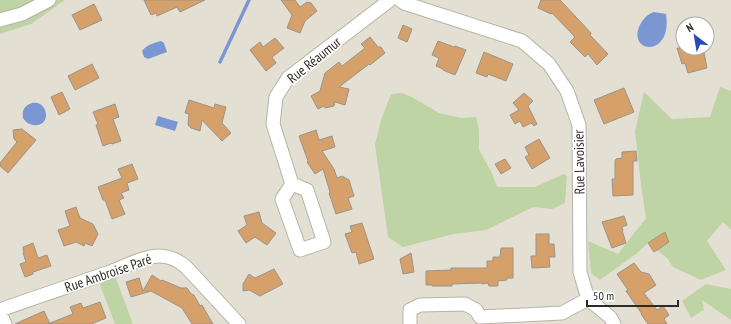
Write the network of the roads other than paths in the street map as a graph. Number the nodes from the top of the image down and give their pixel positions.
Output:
1 (49, 0) edge
2 (390, 0) edge
3 (400, 0) edge
4 (0, 20) edge
5 (292, 184) junction
6 (588, 299) junction
7 (0, 311) edge
8 (477, 320) edge
9 (5, 324) edge
10 (240, 324) edge
11 (410, 324) edge
12 (614, 324) edge

1 - 4 street
2 - 5 street, Rue Réaumur
3 - 6 street, Rue Lavoisier
5 - 5 street
6 - 8 street
6 - 12 street
7 - 9 street
7 - 10 street, Rue Ambroise Paré
8 - 11 street

